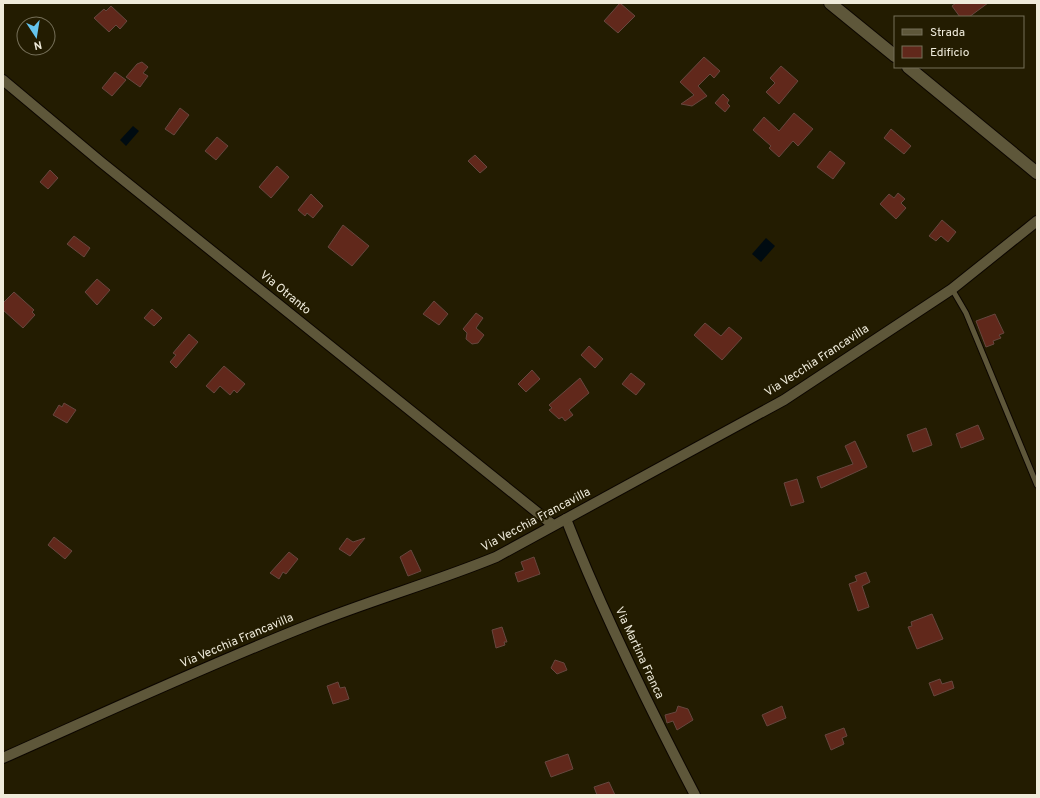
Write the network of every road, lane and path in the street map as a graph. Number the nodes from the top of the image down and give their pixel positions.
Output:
1 (830, 3) edge
2 (894, 55) edge
3 (909, 68) edge
4 (3, 80) edge
5 (1037, 173) edge
6 (1037, 221) edge
7 (952, 289) junction
8 (1037, 485) edge
9 (566, 519) junction
10 (553, 525) junction
11 (3, 758) edge
12 (695, 795) edge

1 - 2 main road
3 - 5 main road
4 - 10 street, Via Otranto
6 - 7 street, Via Vecchia Francavilla
7 - 8 lane
7 - 9 street, Via Vecchia Francavilla
9 - 10 street, Via Vecchia Francavilla
9 - 12 street, Via Martina Franca
10 - 11 street, Via Vecchia Francavilla

